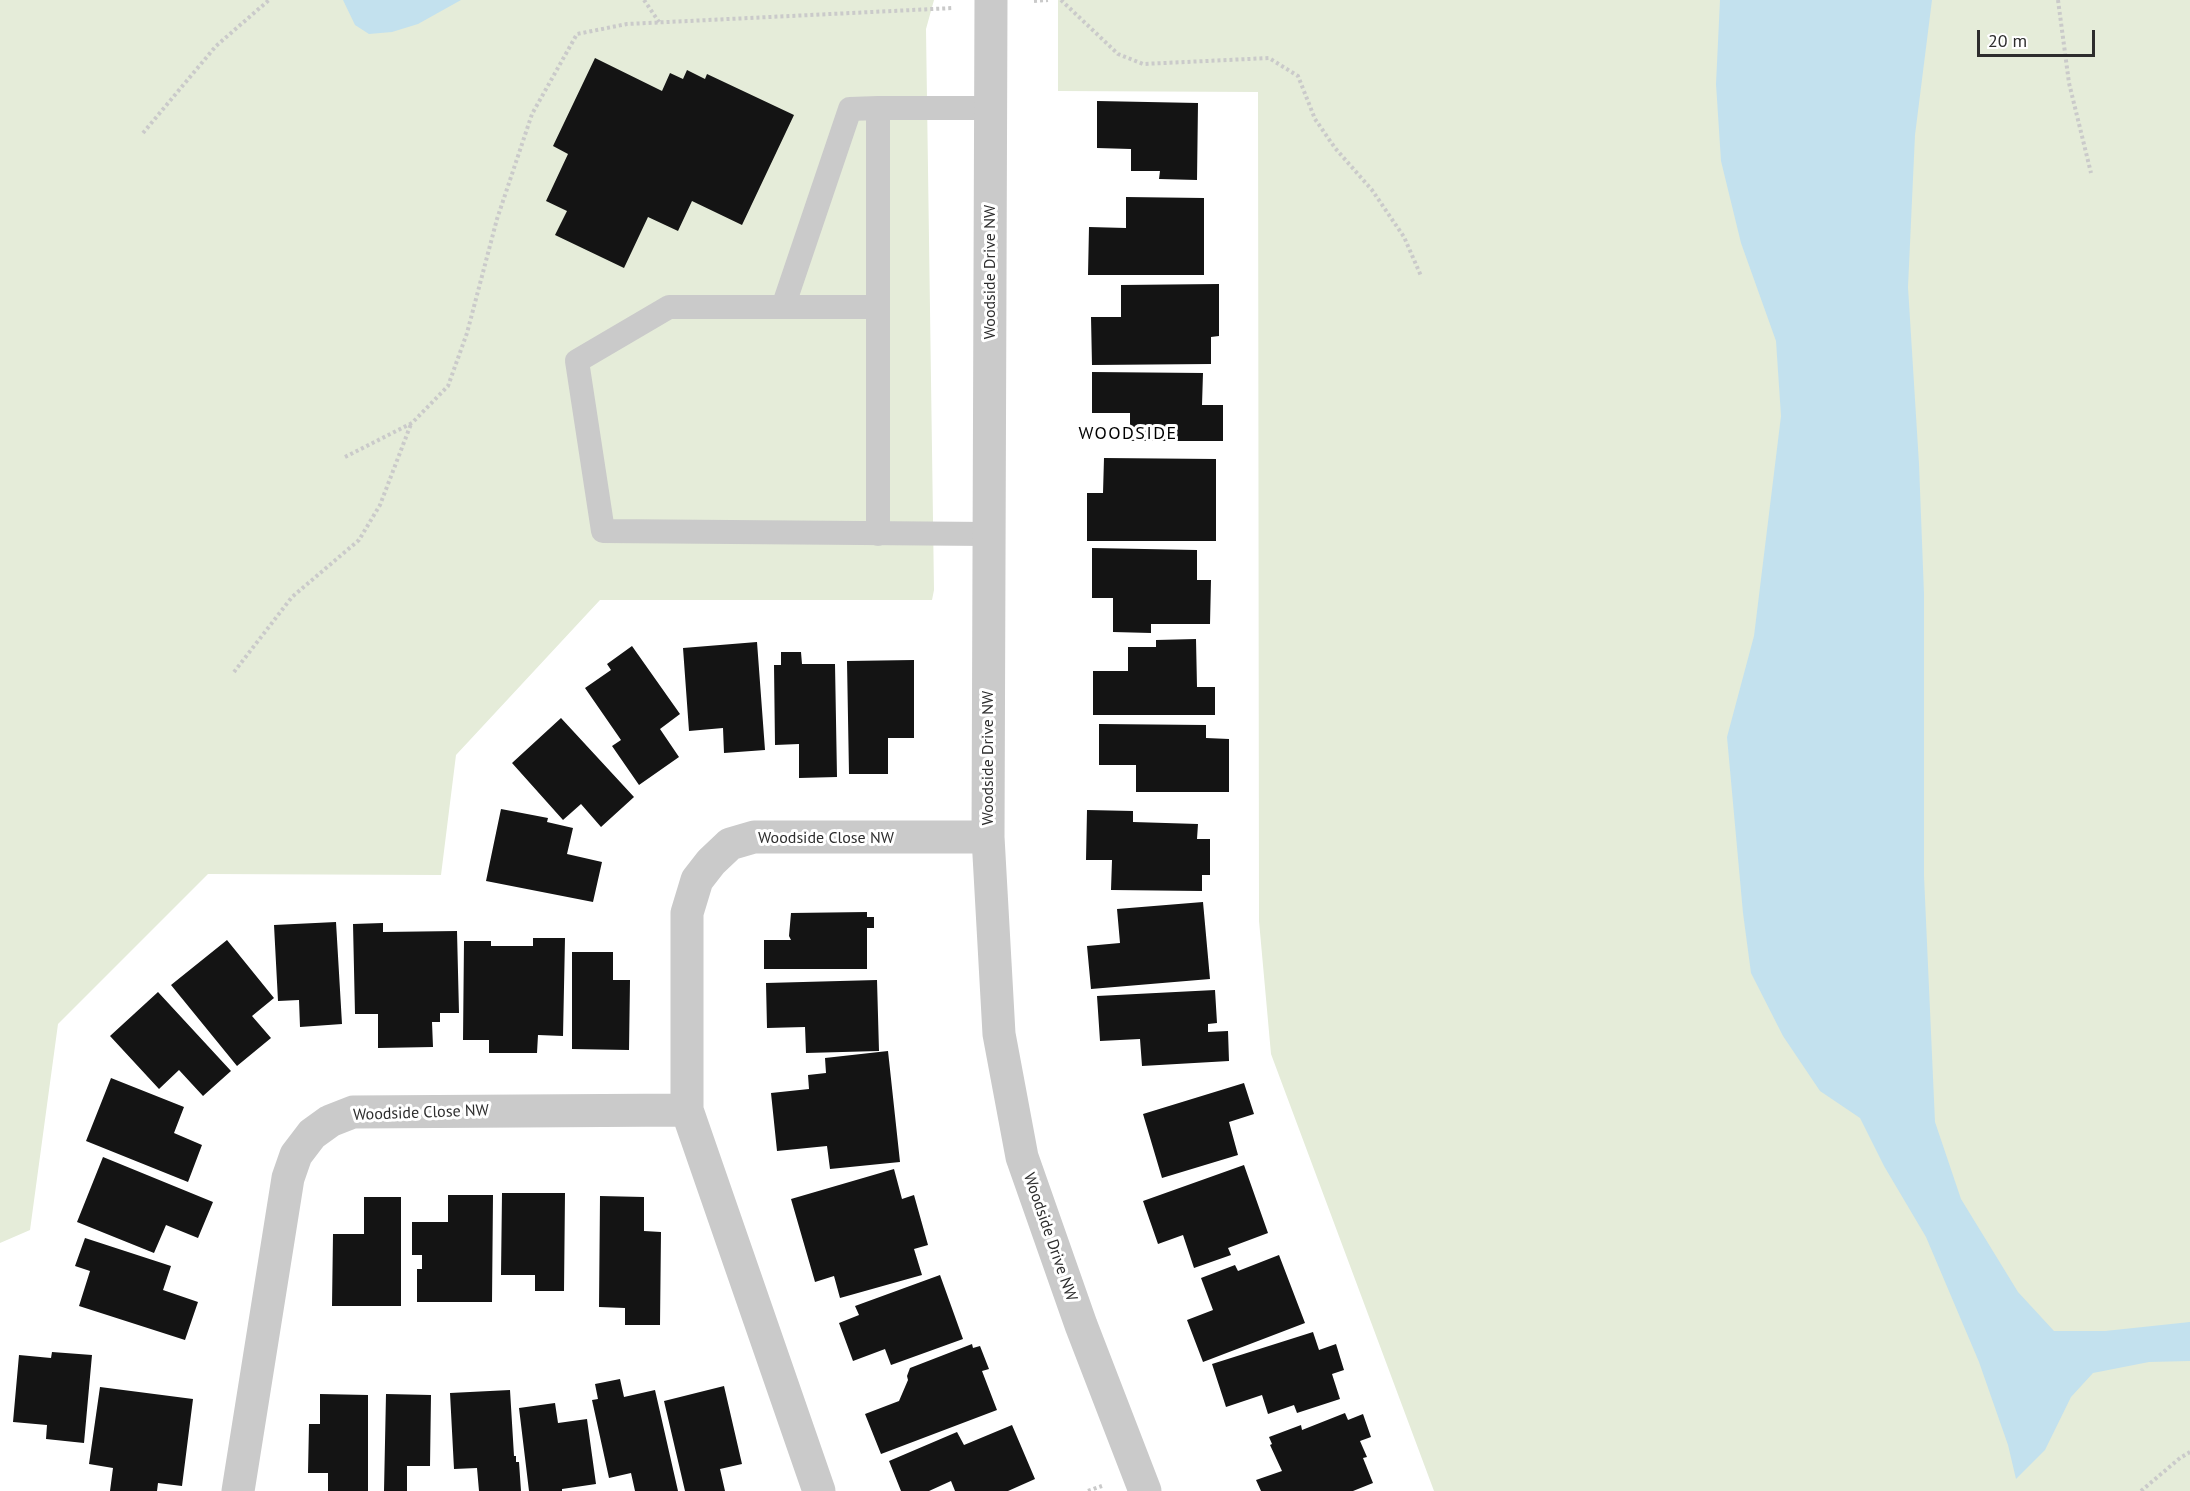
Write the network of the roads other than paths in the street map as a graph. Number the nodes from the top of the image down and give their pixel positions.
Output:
1 (991, 0) edge
2 (878, 108) junction
3 (990, 108) junction
4 (783, 307) junction
5 (878, 307) junction
6 (878, 534) junction
7 (989, 534) junction
8 (988, 837) junction
9 (687, 1110) junction
10 (238, 1491) edge
11 (819, 1491) edge
12 (1145, 1491) edge

1 - 3 street, Woodside Drive NW
2 - 3 lane
2 - 4 lane
2 - 5 lane
3 - 7 street, Woodside Drive NW
4 - 5 lane
4 - 6 lane
5 - 6 lane
6 - 7 lane
7 - 8 street, Woodside Drive NW
8 - 9 street, Woodside Close NW
8 - 12 street, Woodside Drive NW
9 - 10 street, Woodside Close NW
9 - 11 street, Woodside Close NW

